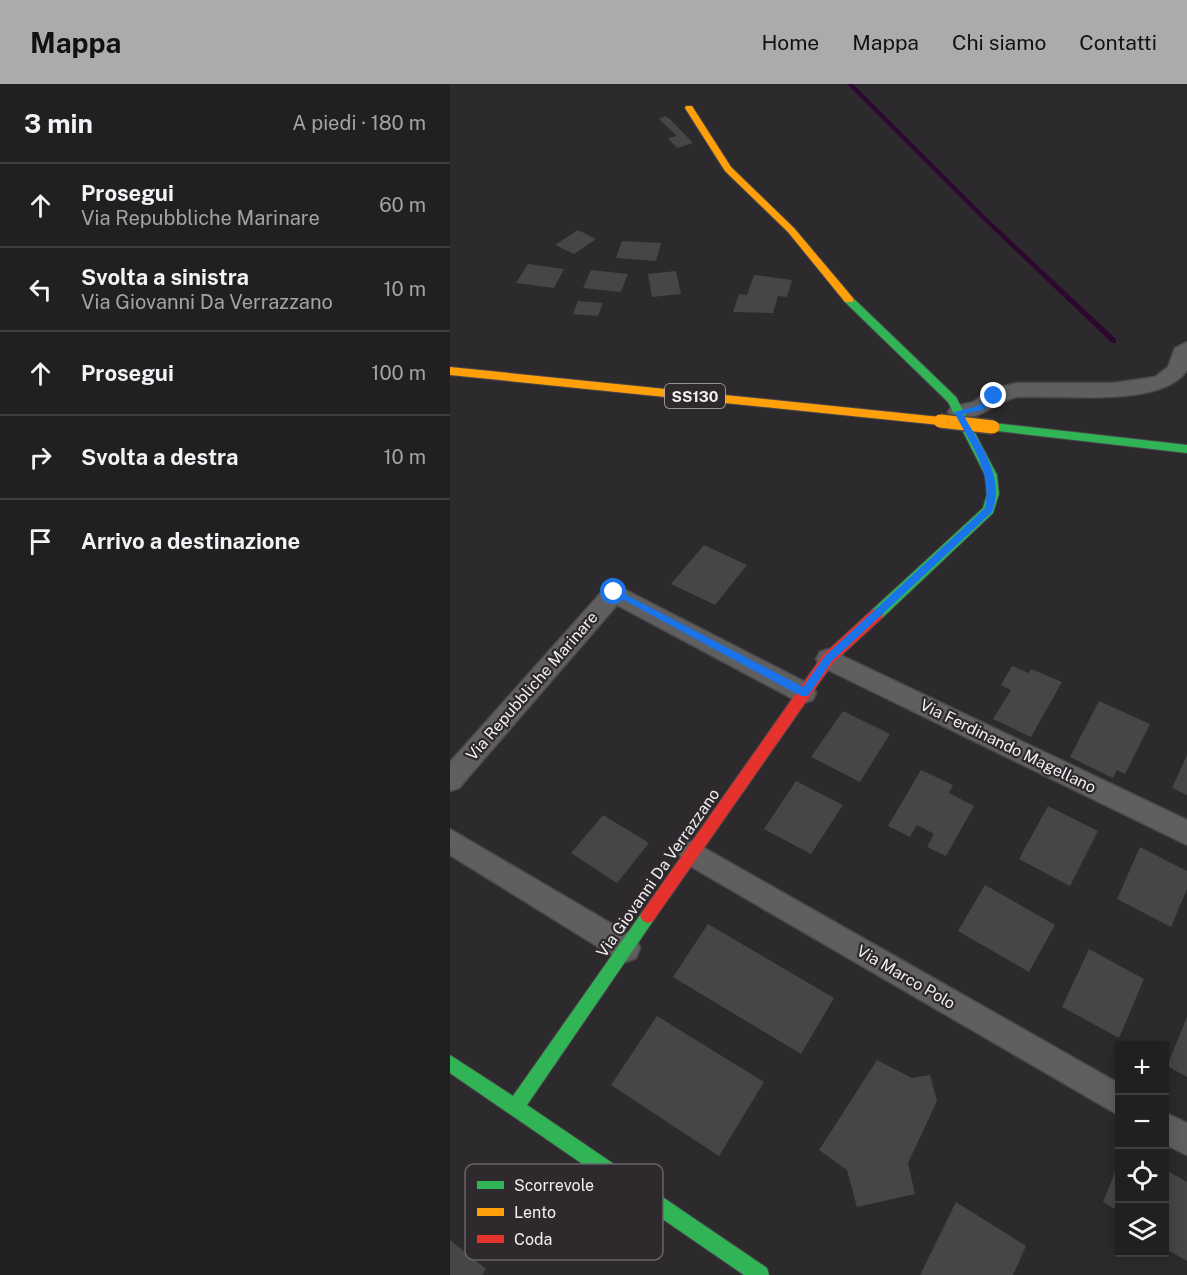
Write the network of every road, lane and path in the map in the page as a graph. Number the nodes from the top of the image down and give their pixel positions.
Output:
1 (690, 108) dead end
2 (1187, 348) edge
3 (450, 371) edge
4 (958, 412) junction
5 (1187, 449) edge
6 (828, 658) junction
7 (804, 693) junction
8 (450, 780) edge
9 (1187, 833) edge
10 (450, 841) edge
11 (692, 853) junction
12 (626, 948) junction
13 (450, 1063) edge
14 (1115, 1099) edge
15 (515, 1107) junction
16 (1169, 1130) edge
17 (1187, 1140) edge
18 (598, 1164) edge
19 (663, 1208) edge
20 (760, 1275) edge

1 - 4 main road, Via Giovanni Da Verrazzano
2 - 4 street
3 - 5 main road, SS130, bridge
4 - 6 main road, Via Giovanni Da Verrazzano
6 - 7 main road, Via Giovanni Da Verrazzano
6 - 9 street, Via Ferdinando Magellano
7 - 8 street, Via Repubbliche Marinare
7 - 11 main road, Via Giovanni Da Verrazzano
10 - 12 street
11 - 12 main road, Via Giovanni Da Verrazzano
11 - 14 street, Via Marco Polo
12 - 15 main road, Via Giovanni Da Verrazzano
13 - 15 main road
15 - 18 main road
16 - 17 street
19 - 20 main road

